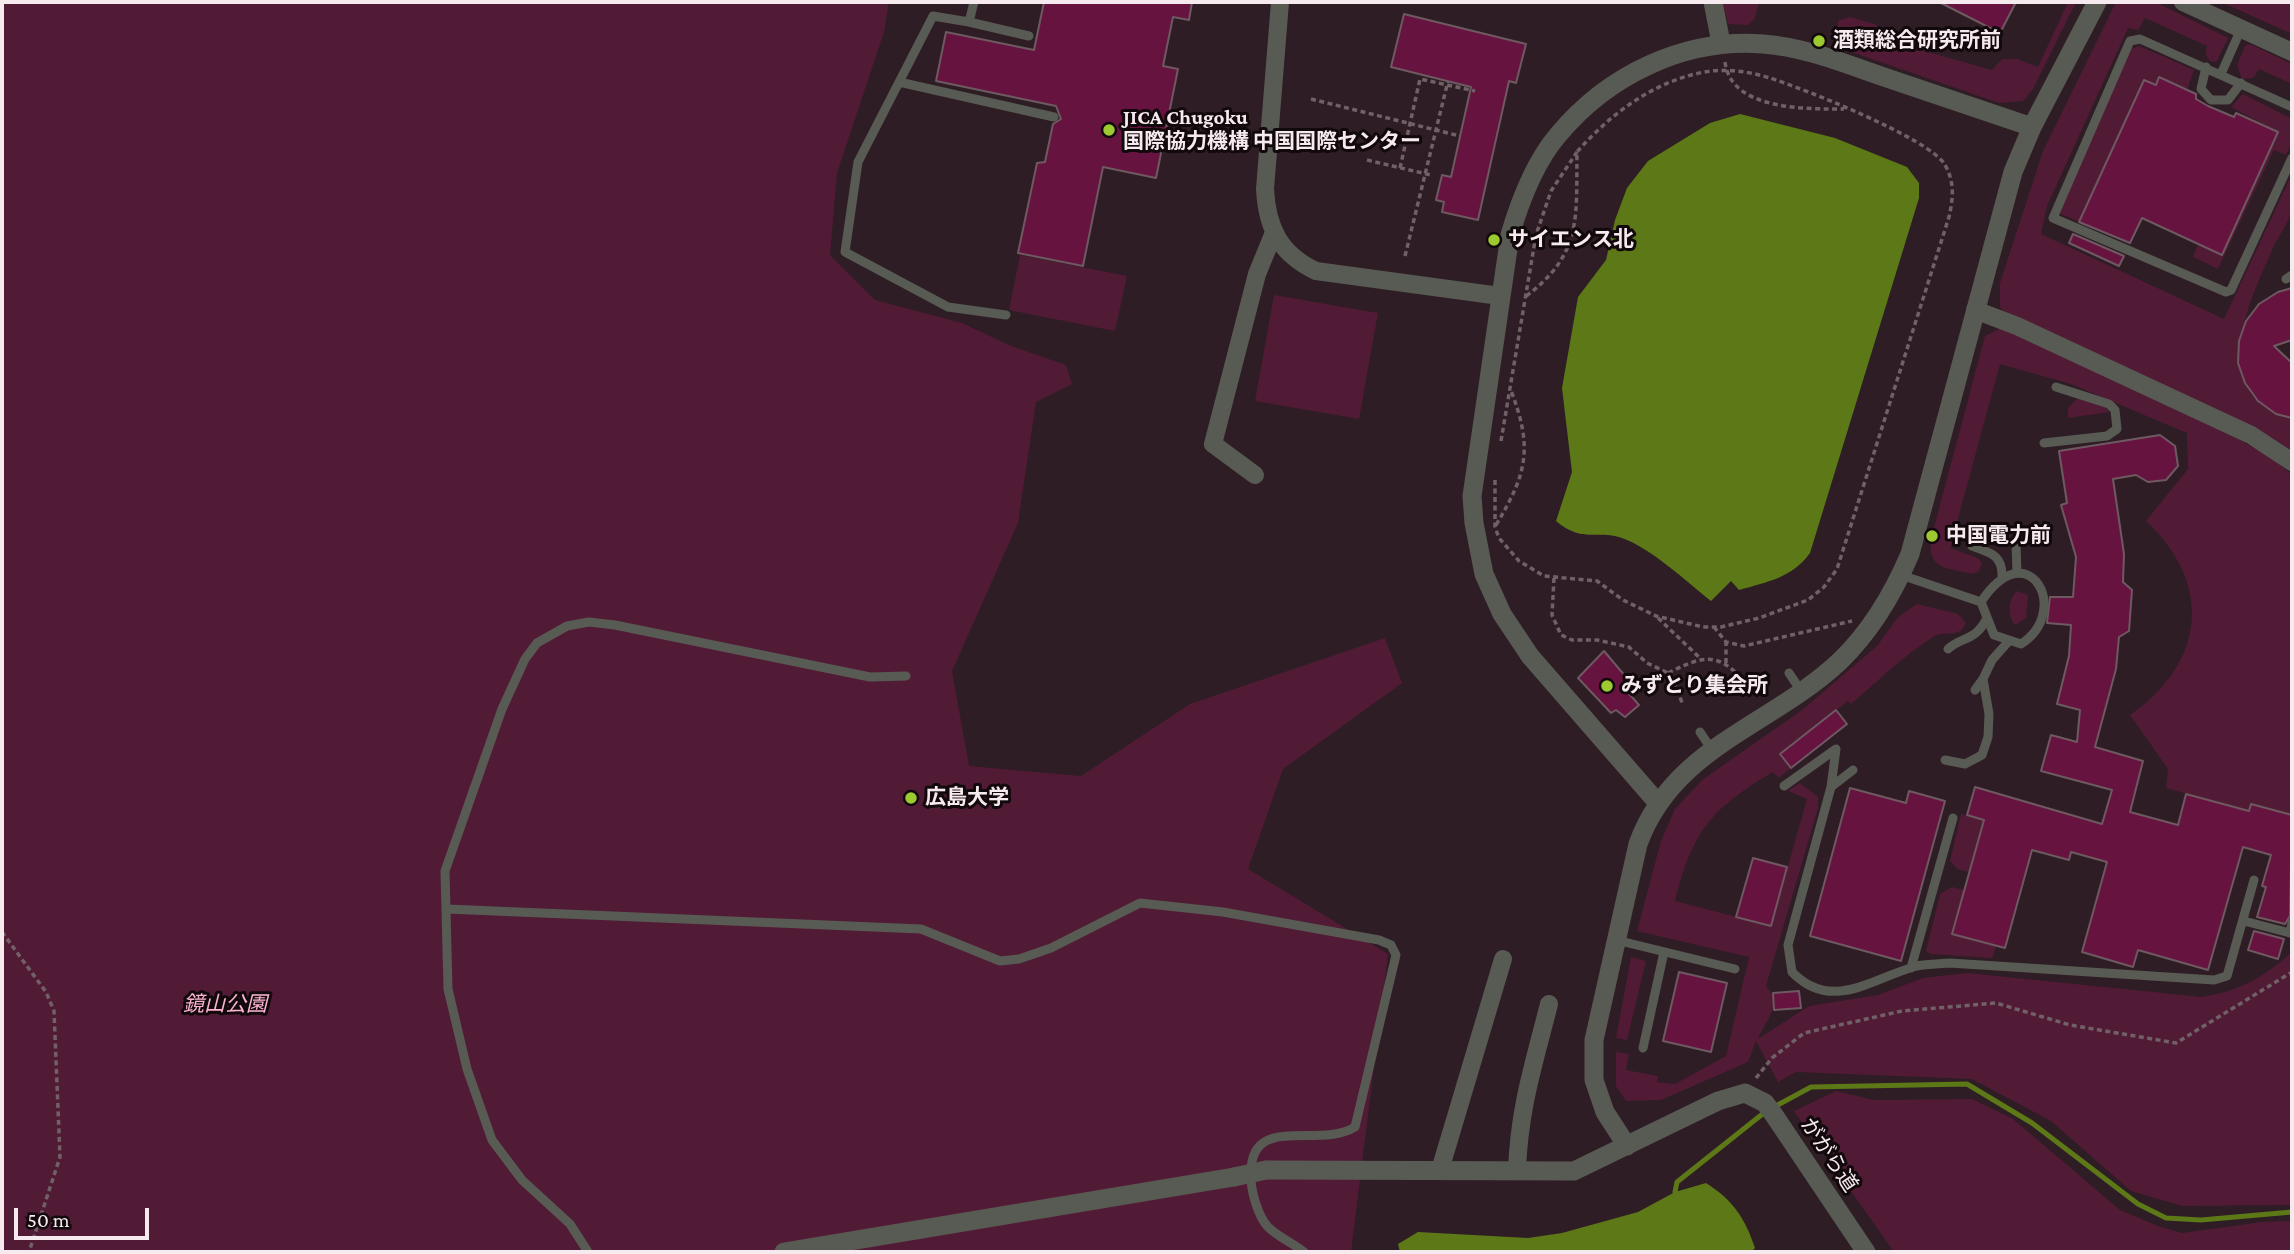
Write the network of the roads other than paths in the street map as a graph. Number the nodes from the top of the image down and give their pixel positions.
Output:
1 (974, 2) edge
2 (1280, 2) edge
3 (1713, 2) edge
4 (2097, 2) edge
5 (2183, 2) edge
6 (970, 22) junction
7 (2241, 29) junction
8 (1029, 36) dead end
9 (1721, 43) junction
10 (2292, 52) edge
11 (2206, 67) junction
12 (2221, 74) junction
13 (899, 82) junction
14 (2241, 83) junction
15 (2292, 107) edge
16 (1054, 117) dead end
17 (2032, 127) junction
18 (2292, 158) edge
19 (1273, 235) junction
20 (1500, 296) junction
21 (1975, 310) junction
22 (1006, 315) dead end
23 (2056, 387) dead end
24 (2044, 443) dead end
25 (2292, 463) edge
26 (1255, 475) dead end
27 (2016, 543) dead end
28 (1972, 545) dead end
29 (2017, 573) junction
30 (1901, 575) junction
31 (2001, 578) junction
32 (1981, 602) junction
33 (1986, 620) junction
34 (2008, 642) junction
35 (1948, 649) dead end
36 (1789, 673) dead end
37 (906, 676) dead end
38 (1983, 678) junction
39 (1975, 690) dead end
40 (1801, 691) junction
41 (1700, 732) dead end
42 (1712, 750) junction
43 (1945, 760) dead end
44 (1853, 770) dead end
45 (1784, 786) dead end
46 (1831, 787) junction
47 (1657, 802) junction
48 (1953, 818) dead end
49 (2254, 880) dead end
50 (447, 909) junction
51 (2244, 922) junction
52 (2292, 923) edge
53 (1616, 940) junction
54 (1664, 952) junction
55 (1503, 959) dead end
56 (1911, 968) junction
57 (1735, 969) dead end
58 (1549, 1004) dead end
59 (1643, 1048) dead end
60 (1627, 1146) junction
61 (1440, 1170) junction
62 (1517, 1171) junction
63 (588, 1252) edge
64 (784, 1252) edge
65 (1304, 1252) edge
66 (1866, 1252) edge

1 - 6 lane
2 - 19 street
3 - 9 street
4 - 17 street
5 - 7 street
6 - 8 lane
6 - 13 lane
7 - 10 street
7 - 12 lane
9 - 17 street
9 - 20 street
11 - 12 lane
11 - 14 lane
11 - 18 lane
12 - 14 lane
13 - 16 lane
13 - 22 lane
14 - 15 lane
17 - 21 street
19 - 20 street
19 - 26 street
20 - 47 street
21 - 25 street
21 - 30 street
23 - 24 lane
27 - 29 lane
28 - 31 lane
29 - 31 lane
29 - 34 lane
30 - 32 lane
30 - 40 street
31 - 32 lane
32 - 33 lane
33 - 34 lane
33 - 35 lane
34 - 38 lane
36 - 40 lane
37 - 50 lane
38 - 39 lane
38 - 43 lane
40 - 42 street
41 - 42 lane
42 - 47 street
44 - 46 lane
45 - 46 lane
46 - 56 lane
47 - 53 street
48 - 56 lane
49 - 51 lane
50 - 63 lane
50 - 65 lane
51 - 52 lane
51 - 56 lane
53 - 54 lane
53 - 60 street
54 - 57 lane
54 - 59 lane
55 - 61 street
58 - 62 street
60 - 62 street
60 - 66 street, ががら道
61 - 62 street
61 - 64 street, bridge

